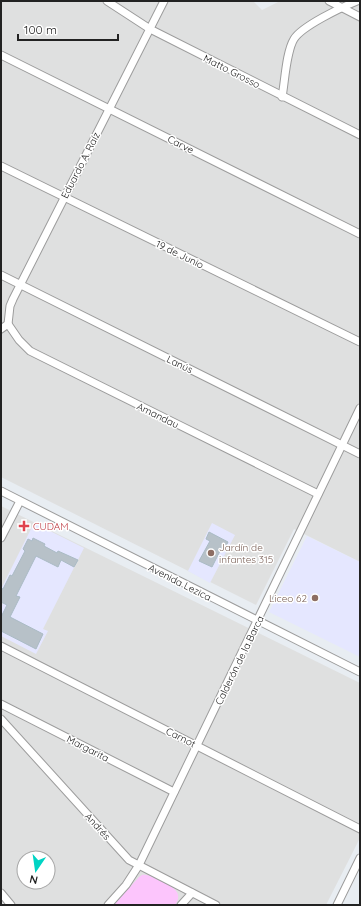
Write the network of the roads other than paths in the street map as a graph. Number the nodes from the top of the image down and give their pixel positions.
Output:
1 (107, 1) edge
2 (164, 1) edge
3 (329, 1) edge
4 (357, 1) edge
5 (341, 7) junction
6 (360, 17) edge
7 (150, 29) junction
8 (1, 55) edge
9 (282, 96) junction
10 (110, 108) junction
11 (360, 135) edge
12 (1, 166) edge
13 (64, 198) junction
14 (360, 234) edge
15 (1, 275) edge
16 (20, 284) junction
17 (8, 324) junction
18 (1, 329) edge
19 (360, 342) edge
20 (360, 408) edge
21 (342, 445) junction
22 (360, 454) edge
23 (1, 492) edge
24 (318, 494) junction
25 (20, 501) junction
26 (1, 538) edge
27 (258, 621) junction
28 (1, 646) edge
29 (360, 672) edge
30 (1, 704) edge
31 (1, 719) edge
32 (197, 745) junction
33 (174, 792) junction
34 (360, 828) edge
35 (360, 858) edge
36 (139, 865) junction
37 (1, 893) edge
38 (192, 893) junction
39 (11, 905) edge
40 (108, 905) edge
41 (181, 905) edge
42 (216, 905) edge
43 (337, 905) edge

1 - 7 street, Matto Grosso
2 - 7 street, Eduardo A. Raíz
3 - 5 street
4 - 5 street
5 - 6 street
5 - 9 street
7 - 9 street, Matto Grosso
7 - 10 street, Eduardo A. Raíz
8 - 10 street, Carve
9 - 11 street, Matto Grosso
10 - 13 street, Eduardo A. Raíz
10 - 14 street, Carve
12 - 13 street, 19 de Junio
13 - 16 street, Eduardo A. Raíz
13 - 19 street, 19 de Junio
15 - 16 street, Lanús
16 - 17 street, Eduardo A. Raíz
16 - 21 street, Lanús
17 - 18 street
17 - 24 street, Amandau
20 - 21 street, Calderón de la Barca
21 - 22 street, Lanús
21 - 24 street, Calderón de la Barca
23 - 25 street, Avenida Lezica
24 - 27 street, Calderón de la Barca
25 - 26 street
25 - 27 street, Avenida Lezica
27 - 29 street, Avenida Lezica
27 - 32 street, Calderón de la Barca
28 - 32 street, Carnot
30 - 33 street, Margarita
31 - 36 street, Andrés
32 - 33 street, Calderón de la Barca
32 - 34 street, Carnot
33 - 36 street, Calderón de la Barca
35 - 43 street
36 - 38 street, Andrés
36 - 40 street, Calderón de la Barca
37 - 39 street
38 - 41 street
38 - 42 street, Andrés

